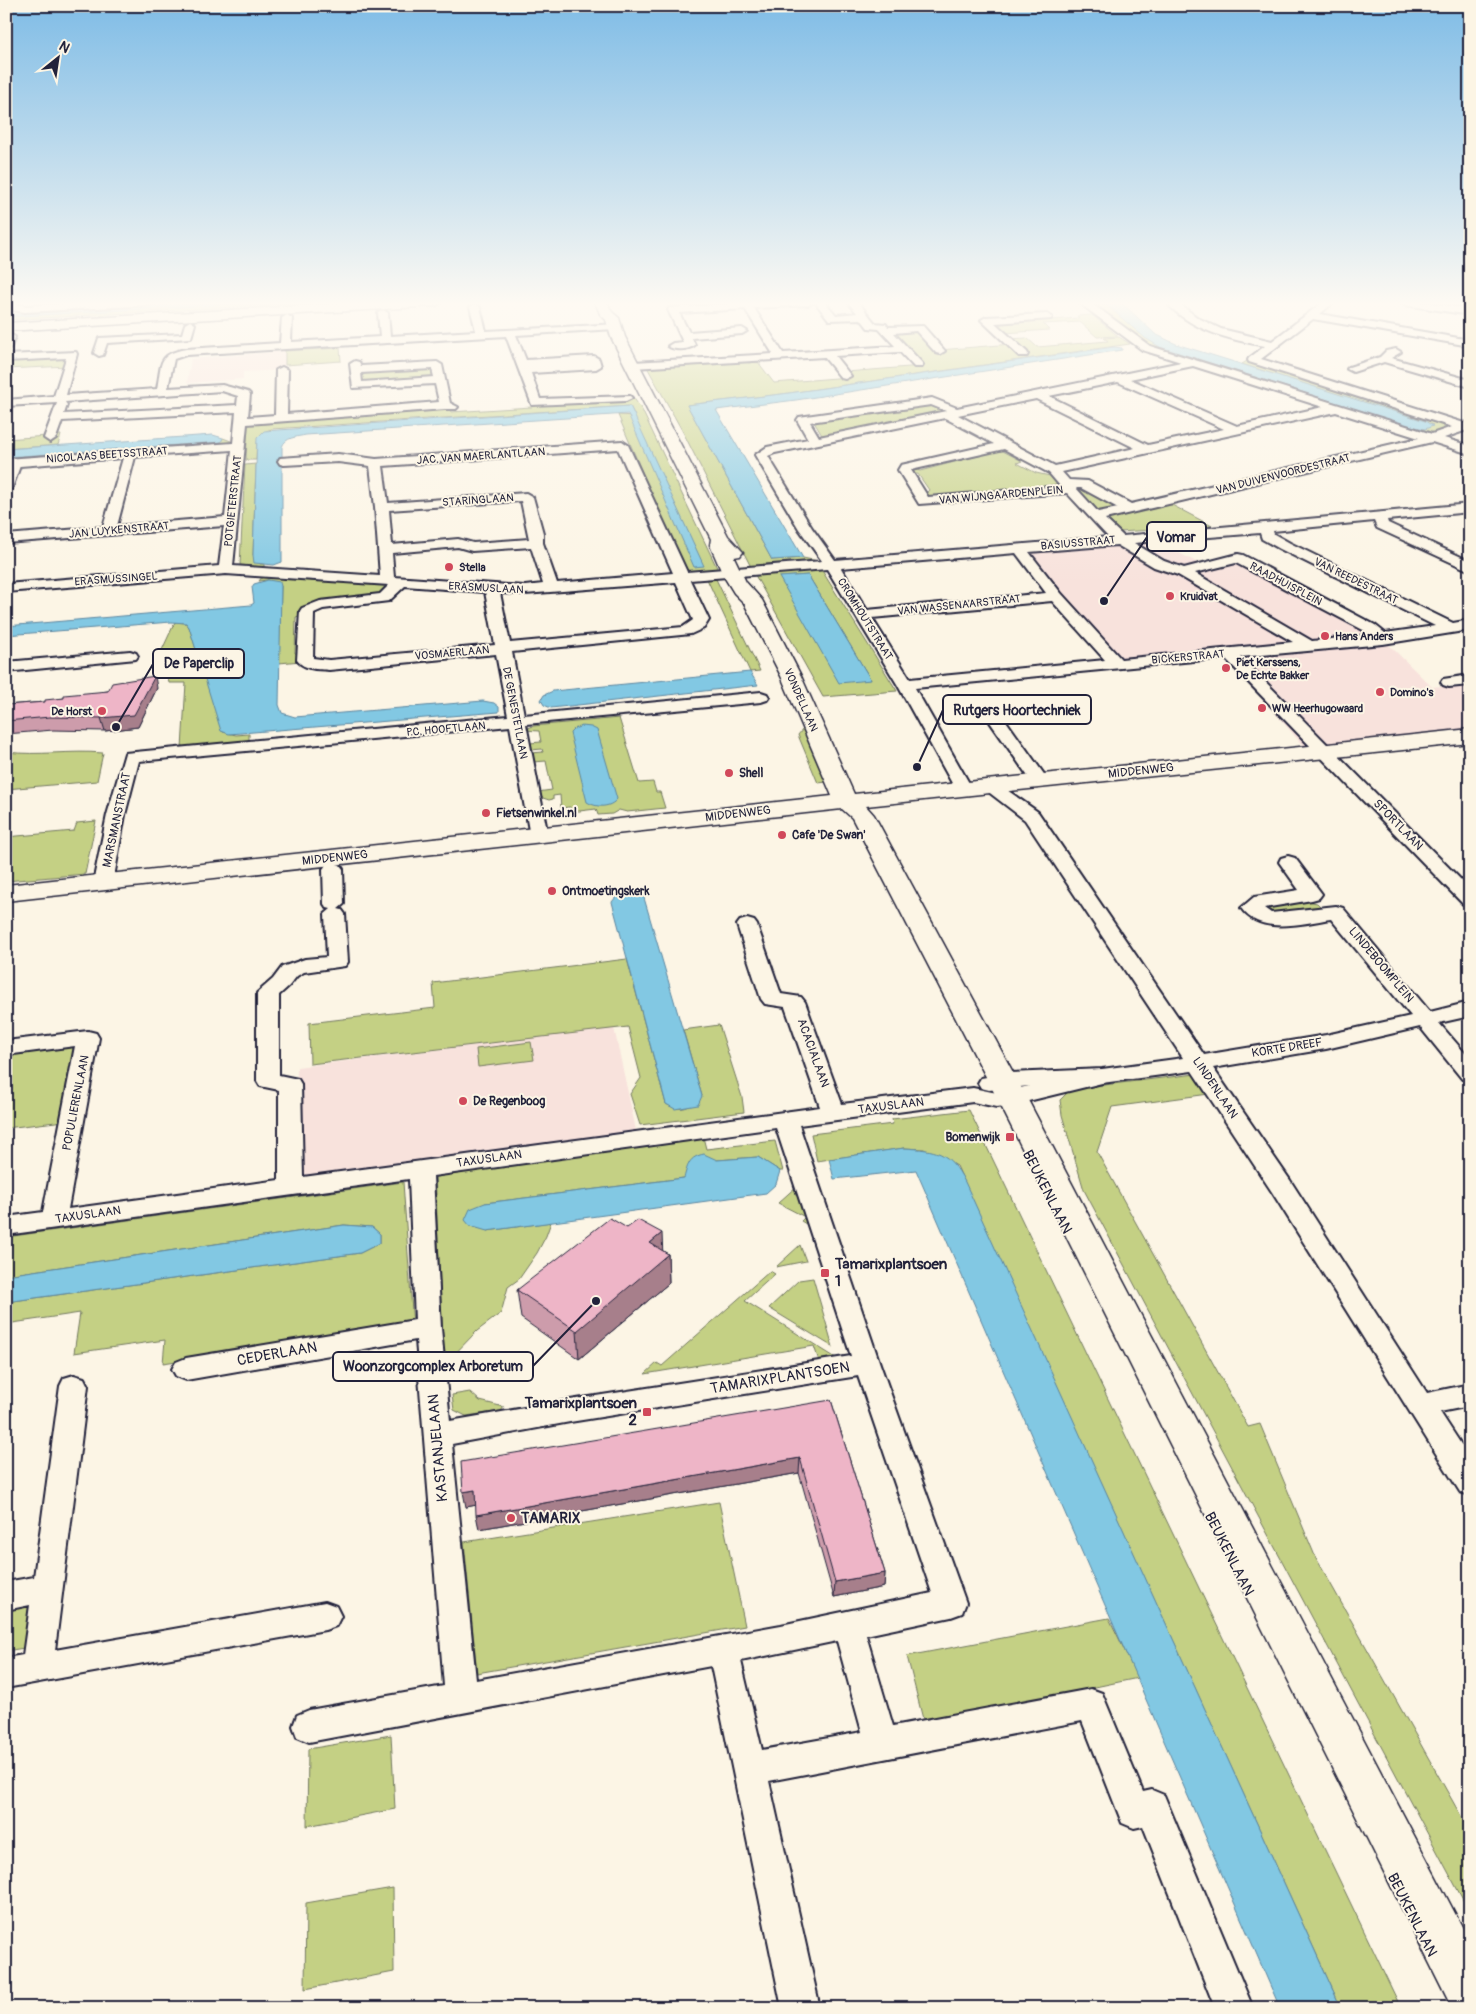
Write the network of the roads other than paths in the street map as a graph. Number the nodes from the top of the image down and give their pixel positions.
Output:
1 (62, 396) edge
2 (99, 396) edge
3 (244, 396) edge
4 (281, 396) edge
5 (445, 396) edge
6 (533, 396) edge
7 (648, 396) edge
8 (1039, 396) joint
9 (1159, 396) edge
10 (1299, 396) edge
11 (1370, 396) edge
12 (626, 398) dead end
13 (61, 399) junction
14 (6, 403) edge
15 (1338, 408) junction
16 (950, 413) junction
17 (241, 414) junction
18 (281, 417) junction
19 (57, 418) junction
20 (1467, 426) edge
21 (1234, 429) junction
22 (50, 438) dead end
23 (1433, 438) junction
24 (815, 441) junction
25 (1005, 445) junction
26 (239, 446) junction
27 (1146, 449) junction
28 (1470, 450) edge
29 (130, 454) junction
30 (284, 461) dead end
31 (11, 462) edge
32 (376, 463) junction
33 (1053, 470) junction
34 (1068, 486) junction
35 (6, 488) edge
36 (382, 508) junction
37 (1470, 508) edge
38 (1130, 509) junction
39 (1379, 516) junction
40 (1095, 517) junction
41 (231, 521) junction
42 (1266, 528) junction
43 (109, 531) junction
44 (6, 539) edge
45 (1119, 540) junction
46 (536, 543) junction
47 (1019, 548) junction
48 (385, 550) junction
49 (832, 565) junction
50 (1470, 566) edge
51 (226, 570) junction
52 (739, 572) junction
53 (1183, 572) junction
54 (682, 577) junction
55 (395, 581) junction
56 (6, 588) edge
57 (552, 588) junction
58 (492, 590) junction
59 (1056, 596) junction
60 (862, 615) junction
61 (1470, 625) edge
62 (1453, 629) junction
63 (1383, 639) junction
64 (1310, 646) junction
65 (503, 648) junction
66 (1229, 653) junction
67 (130, 656) dead end
68 (1116, 663) junction
69 (6, 667) edge
70 (1470, 680) edge
71 (1449, 682) dead end
72 (905, 684) junction
73 (761, 698) dead end
74 (517, 722) junction
75 (998, 722) dead end
76 (1470, 736) edge
77 (1327, 751) junction
78 (131, 757) joint
79 (1040, 782) junction
80 (991, 787) junction
81 (964, 790) junction
82 (847, 801) junction
83 (539, 836) junction
84 (1288, 862) dead end
85 (333, 869) dead end
86 (103, 883) junction
87 (6, 893) edge
88 (1312, 894) junction
89 (1470, 900) edge
90 (1336, 912) junction
91 (747, 925) dead end
92 (1470, 1009) edge
93 (1425, 1019) junction
94 (6, 1048) edge
95 (1198, 1063) junction
96 (1470, 1074) edge
97 (996, 1092) junction
98 (834, 1113) junction
99 (785, 1119) junction
100 (421, 1169) junction
101 (291, 1186) junction
102 (54, 1220) junction
103 (6, 1226) edge
104 (428, 1328) junction
105 (867, 1364) junction
106 (186, 1369) dead end
107 (74, 1386) dead end
108 (1470, 1395) edge
109 (1421, 1405) junction
110 (437, 1435) junction
111 (1470, 1483) edge
112 (48, 1588) junction
113 (6, 1596) edge
114 (325, 1616) dead end
115 (848, 1625) junction
116 (723, 1649) junction
117 (37, 1667) junction
118 (6, 1673) edge
119 (461, 1697) junction
120 (309, 1726) dead end
121 (882, 1744) junction
122 (749, 1769) junction
123 (1470, 1992) edge
124 (801, 2008) edge
125 (1234, 2008) edge
126 (1458, 2008) edge

1 - 13 street
2 - 13 street
3 - 17 street
4 - 18 street
5 - 18 street
6 - 12 street
7 - 52 street, VONDELLAAN
8 - 16 street
8 - 27 street
9 - 21 street
10 - 15 street
11 - 20 street
13 - 14 street
13 - 19 street
15 - 21 street
15 - 23 street
16 - 24 street
16 - 24 street
16 - 25 street
17 - 18 street
17 - 19 street
17 - 26 street, POTGIETERSTRAAT
19 - 22 street
20 - 23 street, VAN DUIVENVOORDESTRAAT
21 - 27 street
23 - 28 street
23 - 38 street, VAN DUIVENVOORDESTRAAT
24 - 49 street, CROMHOUTSTRAAT
25 - 33 street
25 - 34 street, VAN WIJNGAARDENPLEIN
26 - 29 street, NICOLAAS BEETSSTRAAT
26 - 41 street, POTGIETERSTRAAT
27 - 33 street
29 - 31 street, NICOLAAS BEETSSTRAAT
29 - 43 street
30 - 32 street, JAC. VAN MAERLANTLAAN
31 - 35 street
32 - 36 street
32 - 54 street, JAC. VAN MAERLANTLAAN
33 - 34 street
34 - 38 street
34 - 40 street
36 - 46 street, STARINGLAAN
36 - 48 street
37 - 39 street, BASIUSSTRAAT
38 - 40 street, VAN DUIVENVOORDESTRAAT
39 - 42 street, BASIUSSTRAAT
39 - 50 street
40 - 45 street
41 - 43 street, JAN LUYKENSTRAAT
41 - 51 street, POTGIETERSTRAAT
42 - 45 street, BASIUSSTRAAT
42 - 62 street, VAN REEDESTRAAT
43 - 44 street, JAN LUYKENSTRAAT
45 - 47 street, BASIUSSTRAAT
45 - 53 street
46 - 48 street
46 - 57 street, STARINGLAAN
47 - 49 street, BASIUSSTRAAT
47 - 59 street
48 - 55 street
49 - 52 street, BASIUSSTRAAT
49 - 60 street, CROMHOUTSTRAAT
51 - 55 street, ERASMUSLAAN
51 - 56 street, ERASMUSSINGEL
52 - 54 street, ERASMUSLAAN
52 - 82 street, VONDELLAAN
53 - 63 street, RAADHUISPLEIN
53 - 64 street
54 - 57 street, ERASMUSLAAN
54 - 65 street, VOSMAERLAAN
55 - 58 street, ERASMUSLAAN
55 - 65 street, VOSMAERLAAN
57 - 58 street, ERASMUSLAAN
58 - 65 street, DE GENESTETLAAN
59 - 60 street, VAN WASSENAARSTRAAT
59 - 68 street
60 - 72 street, CROMHOUTSTRAAT
61 - 62 street, BICKERSTRAAT
62 - 63 street, BICKERSTRAAT
63 - 64 street, BICKERSTRAAT
64 - 66 street, BICKERSTRAAT
65 - 74 street, DE GENESTETLAAN
66 - 68 street, BICKERSTRAAT
66 - 77 street, SPORTLAAN
67 - 69 street
68 - 72 street, BICKERSTRAAT
70 - 71 street
72 - 81 street, CROMHOUTSTRAAT
73 - 74 street, P.C. HOOFTLAAN
74 - 78 street, P.C. HOOFTLAAN
74 - 83 street, DE GENESTETLAAN
75 - 79 street
76 - 77 street, MIDDENWEG
77 - 79 street, MIDDENWEG
77 - 89 street, SPORTLAAN
78 - 86 street, MARSMANSTRAAT
79 - 80 street, MIDDENWEG
80 - 81 street, MIDDENWEG
80 - 95 street, LINDENLAAN
81 - 82 street, MIDDENWEG
82 - 83 street, MIDDENWEG
82 - 97 street, BEUKENLAAN
83 - 86 street, MIDDENWEG
84 - 88 street, LINDEBOOMPLEIN
85 - 101 street
86 - 87 street, MIDDENWEG
88 - 90 street, LINDEBOOMPLEIN
88 - 90 street
90 - 93 street, LINDEBOOMPLEIN
91 - 98 street, ACACIALAAN
92 - 93 street, KORTE DREEF
93 - 95 street, KORTE DREEF
93 - 96 street, LINDEBOOMPLEIN
94 - 102 street, POPULIERENLAAN
95 - 97 street, KORTE DREEF
95 - 109 street, LINDENLAAN
97 - 98 street, TAXUSLAAN
97 - 123 street, BEUKENLAAN
97 - 126 street, BEUKENLAAN
98 - 99 street, TAXUSLAAN
99 - 100 street, TAXUSLAAN
99 - 105 street, TAMARIXPLANTSOEN
100 - 101 street, TAXUSLAAN
100 - 104 street, KASTANJELAAN
101 - 102 street, TAXUSLAAN
102 - 103 street, TAXUSLAAN
104 - 106 street, CEDERLAAN
104 - 110 street, KASTANJELAAN
105 - 110 street, TAMARIXPLANTSOEN
105 - 115 street
107 - 112 street
108 - 109 street
109 - 111 street, LINDENLAAN
110 - 119 street, KASTANJELAAN
112 - 113 street
112 - 117 street
114 - 117 street
115 - 116 street
115 - 121 street
116 - 119 street
116 - 122 street
117 - 118 street
119 - 120 street
121 - 122 street
121 - 125 street
122 - 124 street

